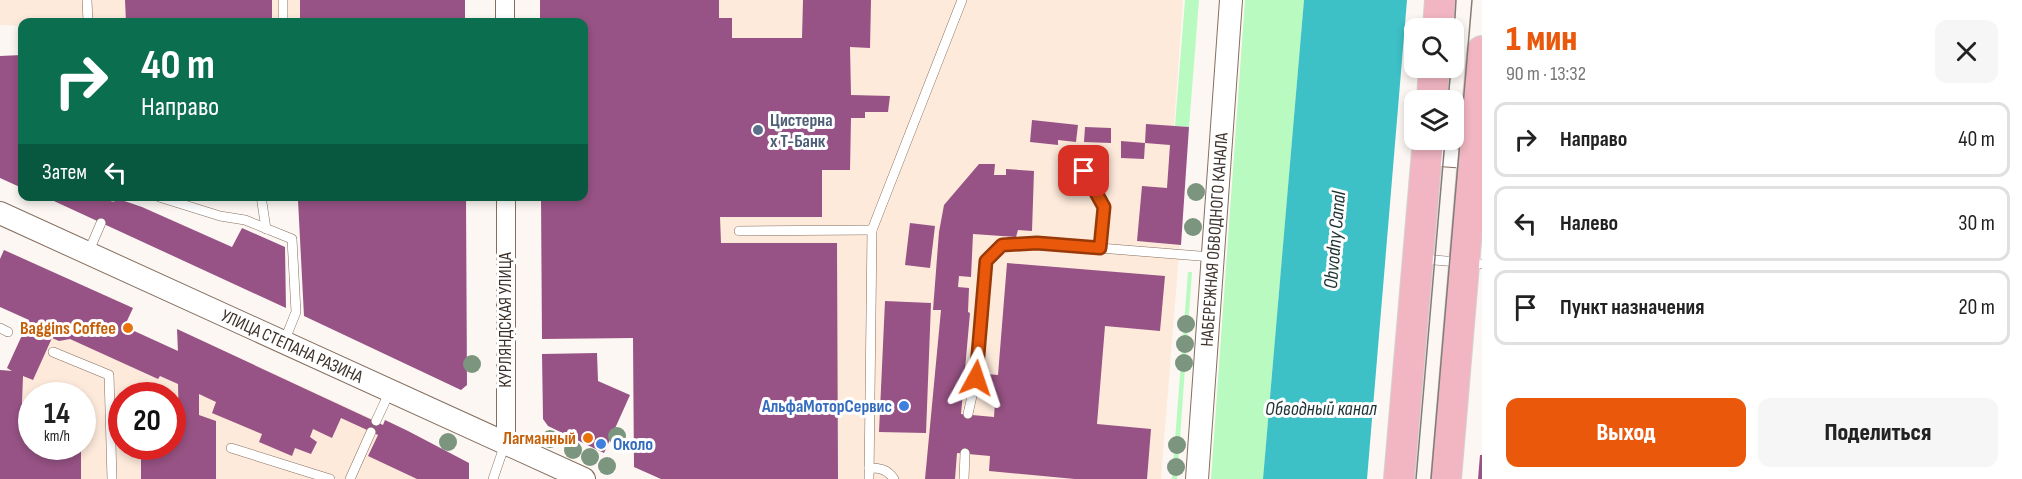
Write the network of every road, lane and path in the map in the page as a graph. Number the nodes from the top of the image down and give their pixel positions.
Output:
1 (87, 0) edge
2 (283, 0) edge
3 (505, 0) edge
4 (962, 0) edge
5 (1231, 0) edge
6 (1440, 0) edge
7 (88, 18) edge
8 (283, 18) edge
9 (505, 18) edge
10 (1439, 18) edge
11 (1482, 51) edge
12 (1427, 150) edge
13 (1435, 150) edge
14 (1477, 160) edge
15 (1084, 171) dead end
16 (169, 201) edge
17 (262, 201) edge
18 (506, 201) edge
19 (0, 213) edge
20 (101, 223) dead end
21 (266, 229) junction
22 (872, 230) junction
23 (739, 231) dead end
24 (1100, 248) junction
25 (88, 253) junction
26 (1213, 257) junction
27 (1418, 259) junction
28 (1473, 263) edge
29 (284, 342) junction
30 (52, 352) dead end
31 (390, 391) junction
32 (968, 414) dead end
33 (376, 421) dead end
34 (371, 432) dead end
35 (506, 443) junction
36 (231, 448) dead end
37 (964, 453) dead end
38 (869, 468) junction
39 (112, 479) edge
40 (330, 479) edge
41 (350, 479) edge
42 (493, 479) edge
43 (584, 479) edge
44 (869, 479) edge
45 (894, 479) edge
46 (963, 479) edge
47 (1197, 479) edge
48 (1399, 479) edge
49 (1446, 479) edge

1 - 7 lane
2 - 8 lane
3 - 9 street
4 - 22 lane
5 - 26 street, НАБЕРЕЖНАЯ ОБВОДНОГО КАНАЛА
6 - 10 main road
11 - 14 main road
12 - 27 main road
13 - 14 street
14 - 28 main road
15 - 24 lane
16 - 21 lane
17 - 21 lane
18 - 35 street, КУРЛЯНДСКАЯ УЛИЦА
19 - 25 street, УЛИЦА СТЕПАНА РАЗИНА
20 - 25 lane
21 - 29 lane
22 - 23 lane
22 - 38 lane
24 - 26 lane
24 - 32 lane
25 - 29 street, УЛИЦА СТЕПАНА РАЗИНА
26 - 47 street, НАБЕРЕЖНАЯ ОБВОДНОГО КАНАЛА
27 - 28 lane
27 - 48 main road
28 - 49 main road
29 - 31 street, УЛИЦА СТЕПАНА РАЗИНА
30 - 39 lane
31 - 33 lane
31 - 35 street, УЛИЦА СТЕПАНА РАЗИНА
34 - 41 lane
35 - 42 lane
35 - 43 street, УЛИЦА СТЕПАНА РАЗИНА
36 - 40 lane
37 - 46 lane
38 - 44 lane
38 - 45 lane

